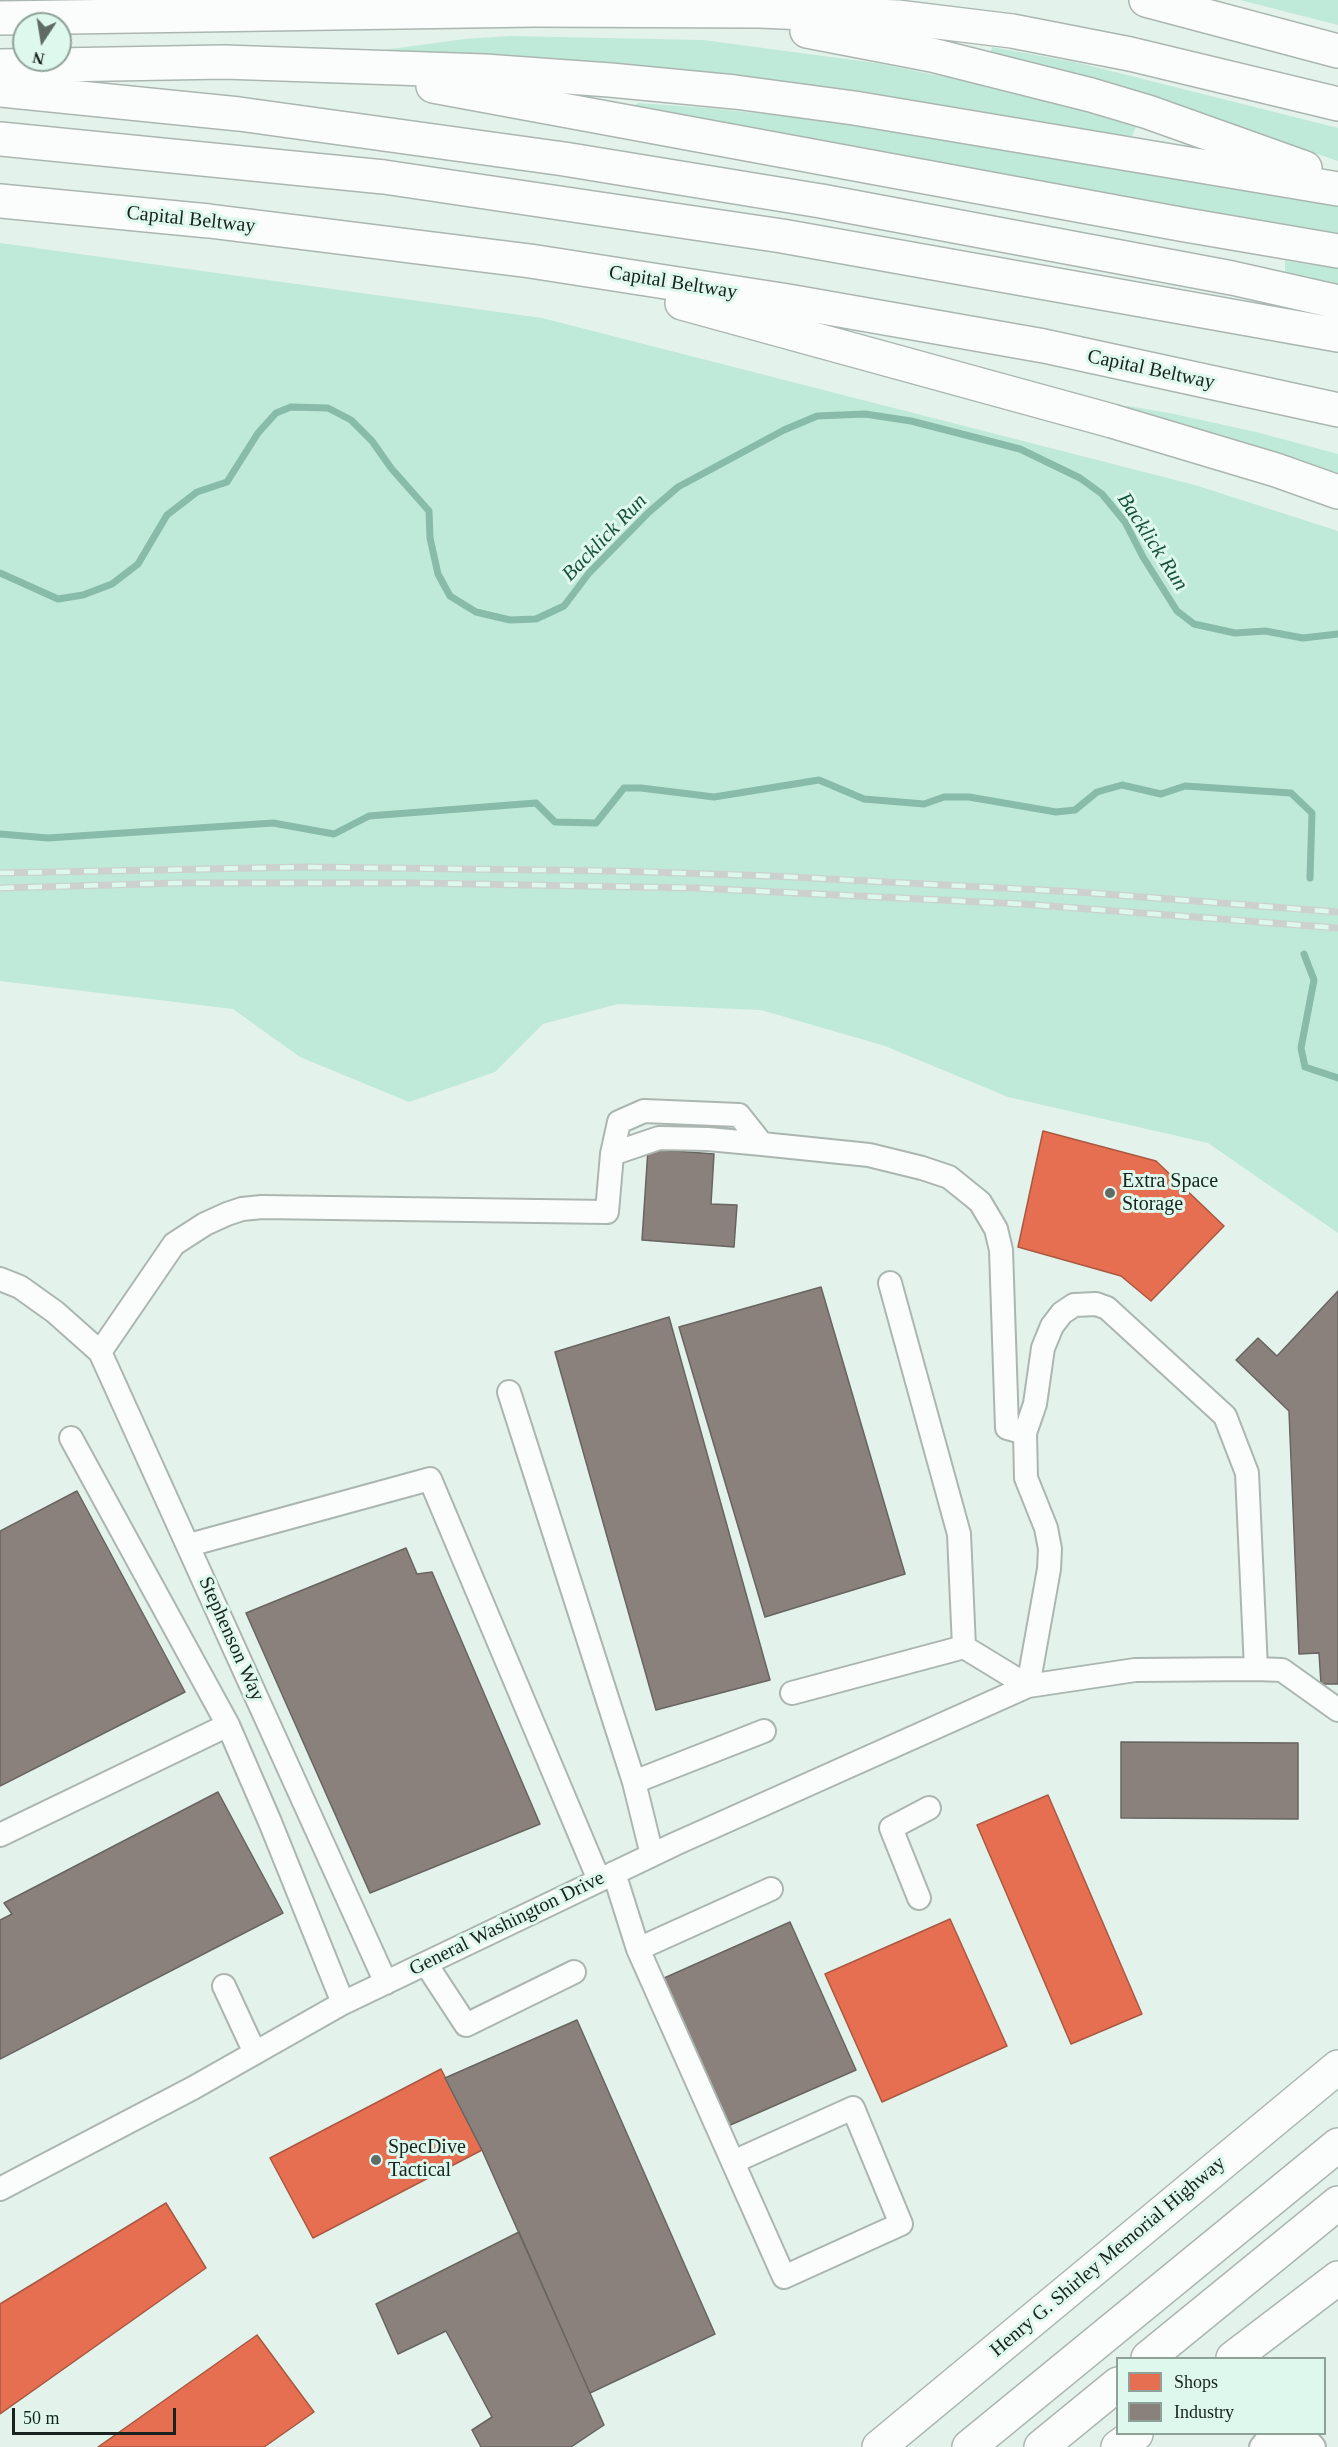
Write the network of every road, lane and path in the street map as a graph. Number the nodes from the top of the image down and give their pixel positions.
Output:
1 (1146, 0) edge
2 (534, 10) junction
3 (0, 18) edge
4 (1338, 51) edge
5 (298, 64) junction
6 (0, 66) edge
7 (0, 90) edge
8 (1338, 104) edge
9 (0, 139) edge
10 (1338, 180) edge
11 (1338, 189) edge
12 (0, 201) edge
13 (1338, 251) edge
14 (530, 261) junction
15 (1338, 302) edge
16 (1338, 335) edge
17 (1338, 410) edge
18 (1338, 492) edge
19 (762, 1144) junction
20 (612, 1154) junction
21 (0, 1279) edge
22 (890, 1283) dead end
23 (100, 1352) junction
24 (508, 1392) dead end
25 (1025, 1433) junction
26 (71, 1438) dead end
27 (189, 1545) junction
28 (964, 1647) junction
29 (1256, 1669) junction
30 (1028, 1686) junction
31 (792, 1693) dead end
32 (1338, 1710) edge
33 (228, 1725) junction
34 (764, 1731) dead end
35 (634, 1782) junction
36 (929, 1808) dead end
37 (0, 1835) edge
38 (652, 1855) junction
39 (607, 1877) junction
40 (771, 1889) dead end
41 (919, 1898) dead end
42 (638, 1949) junction
43 (426, 1964) junction
44 (574, 1972) dead end
45 (386, 1983) junction
46 (224, 1986) dead end
47 (343, 2003) junction
48 (255, 2053) junction
49 (1338, 2067) edge
50 (1338, 2145) edge
51 (733, 2162) junction
52 (0, 2189) edge
53 (1338, 2203) edge
54 (1338, 2278) edge
55 (1149, 2357) edge
56 (1234, 2357) edge
57 (1116, 2386) edge
58 (1133, 2435) edge
59 (879, 2447) edge
60 (969, 2447) edge
61 (1041, 2447) edge
62 (1118, 2447) edge
63 (1260, 2447) edge
64 (1314, 2447) edge

1 - 4 highway
2 - 3 highway
2 - 8 highway
2 - 10 highway
5 - 6 highway
5 - 11 highway
5 - 13 highway
7 - 15 highway
9 - 16 highway
12 - 14 highway, Capital Beltway
14 - 17 highway, Capital Beltway
14 - 18 highway
19 - 20 street
19 - 20 street
19 - 25 street
20 - 23 street
21 - 23 street, Stephenson Way
22 - 28 street
23 - 27 street, Stephenson Way
24 - 35 street
25 - 29 street
25 - 30 street
26 - 33 street
27 - 39 street
27 - 45 street, Stephenson Way
28 - 30 street
28 - 31 street
29 - 30 street, General Washington Drive
29 - 32 street, General Washington Drive
30 - 38 street, General Washington Drive
33 - 37 street
33 - 47 street
34 - 35 street
35 - 38 street
36 - 41 street
38 - 39 street, General Washington Drive
39 - 42 street
39 - 43 street, General Washington Drive
40 - 42 street
42 - 51 street
43 - 44 street
43 - 45 street, General Washington Drive
45 - 47 street, General Washington Drive
46 - 48 street
47 - 48 street, General Washington Drive
48 - 52 street, General Washington Drive
49 - 59 highway, Henry G. Shirley Memorial Highway
50 - 60 highway
51 - 51 street
53 - 55 highway
54 - 56 highway
57 - 61 highway
58 - 62 highway
63 - 64 street

